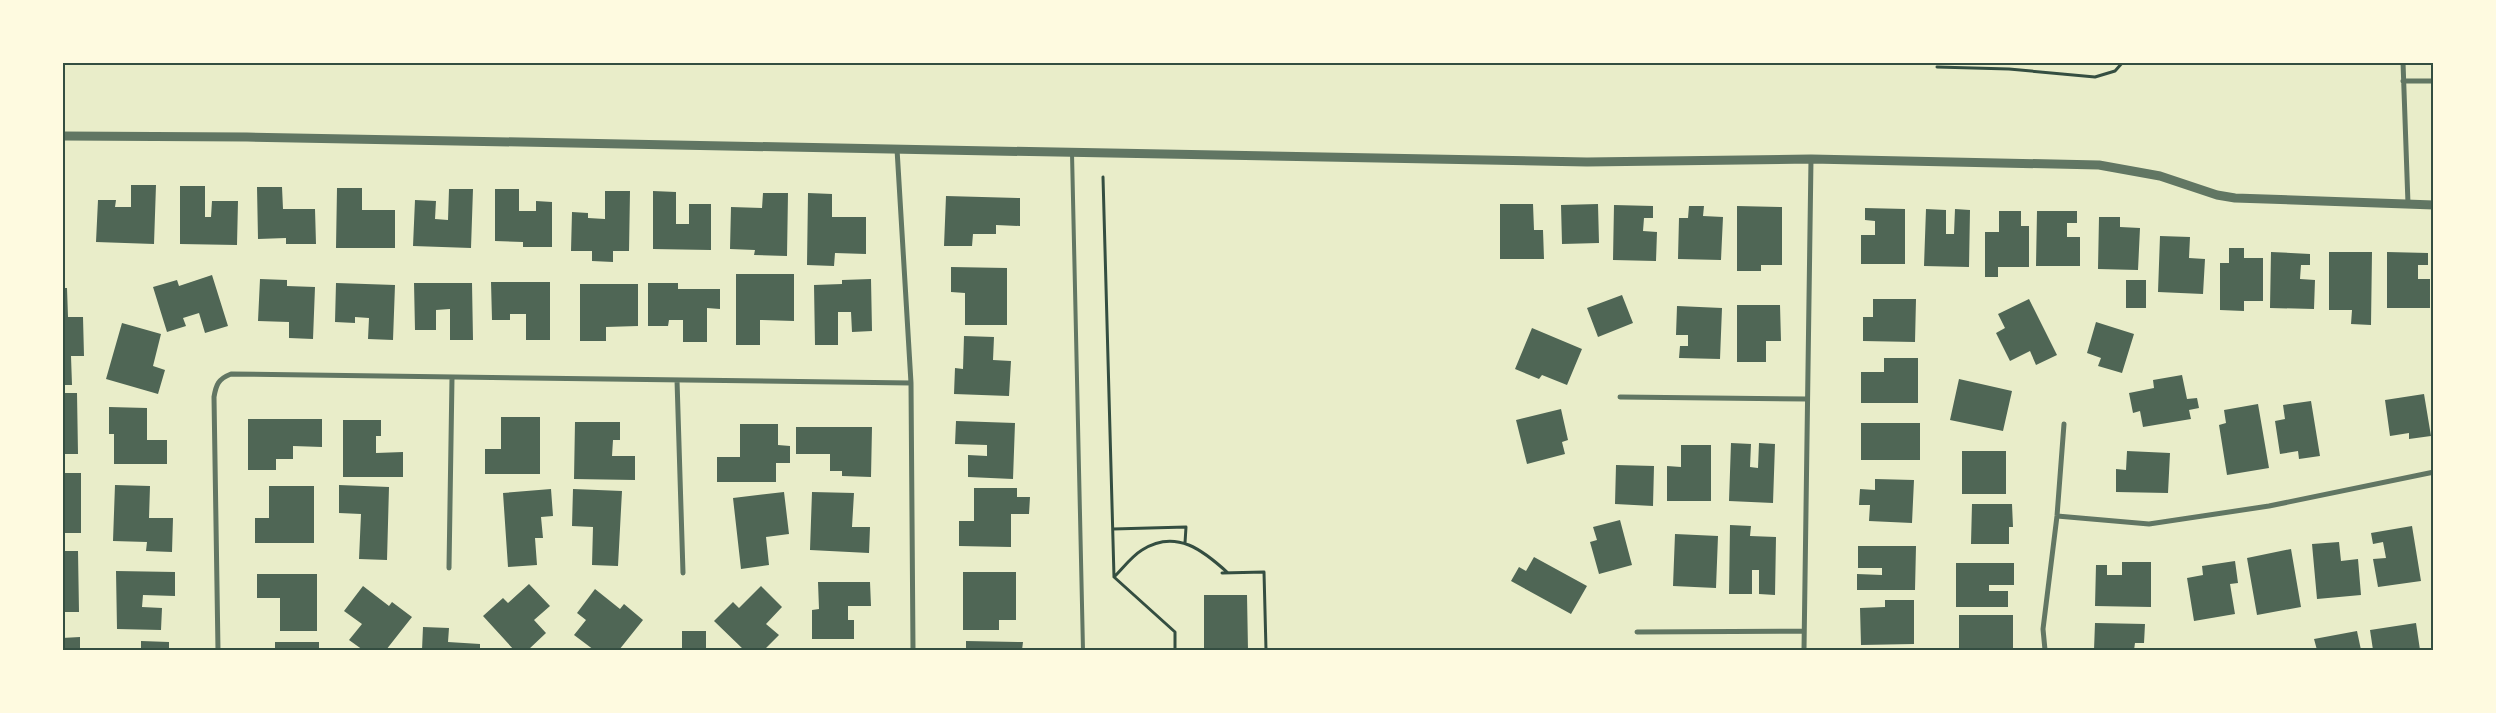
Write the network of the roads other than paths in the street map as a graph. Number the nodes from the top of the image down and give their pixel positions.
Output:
1 (2403, 62) edge
2 (2403, 81) junction
3 (2434, 81) edge
4 (62, 136) edge
5 (897, 149) junction
6 (1072, 153) junction
7 (1811, 159) junction
8 (2408, 204) junction
9 (2434, 205) edge
10 (452, 378) junction
11 (677, 380) junction
12 (911, 383) junction
13 (1620, 397) dead end
14 (1807, 398) junction
15 (2064, 424) dead end
16 (2434, 472) edge
17 (2057, 516) junction
18 (449, 568) dead end
19 (683, 573) dead end
20 (1804, 631) junction
21 (1637, 632) dead end
22 (218, 650) edge
23 (913, 650) edge
24 (1083, 650) edge
25 (1804, 650) edge
26 (2045, 650) edge

1 - 2 street
2 - 3 street
2 - 8 street
4 - 5 street
5 - 6 street
5 - 12 street
6 - 7 street
6 - 24 lane
7 - 8 street
7 - 14 street
8 - 9 street
10 - 11 street
10 - 18 street
10 - 22 street
11 - 12 street
11 - 19 street
12 - 23 street
13 - 14 street
14 - 20 street
15 - 17 street
16 - 17 street
17 - 26 street
20 - 21 street
20 - 25 street

